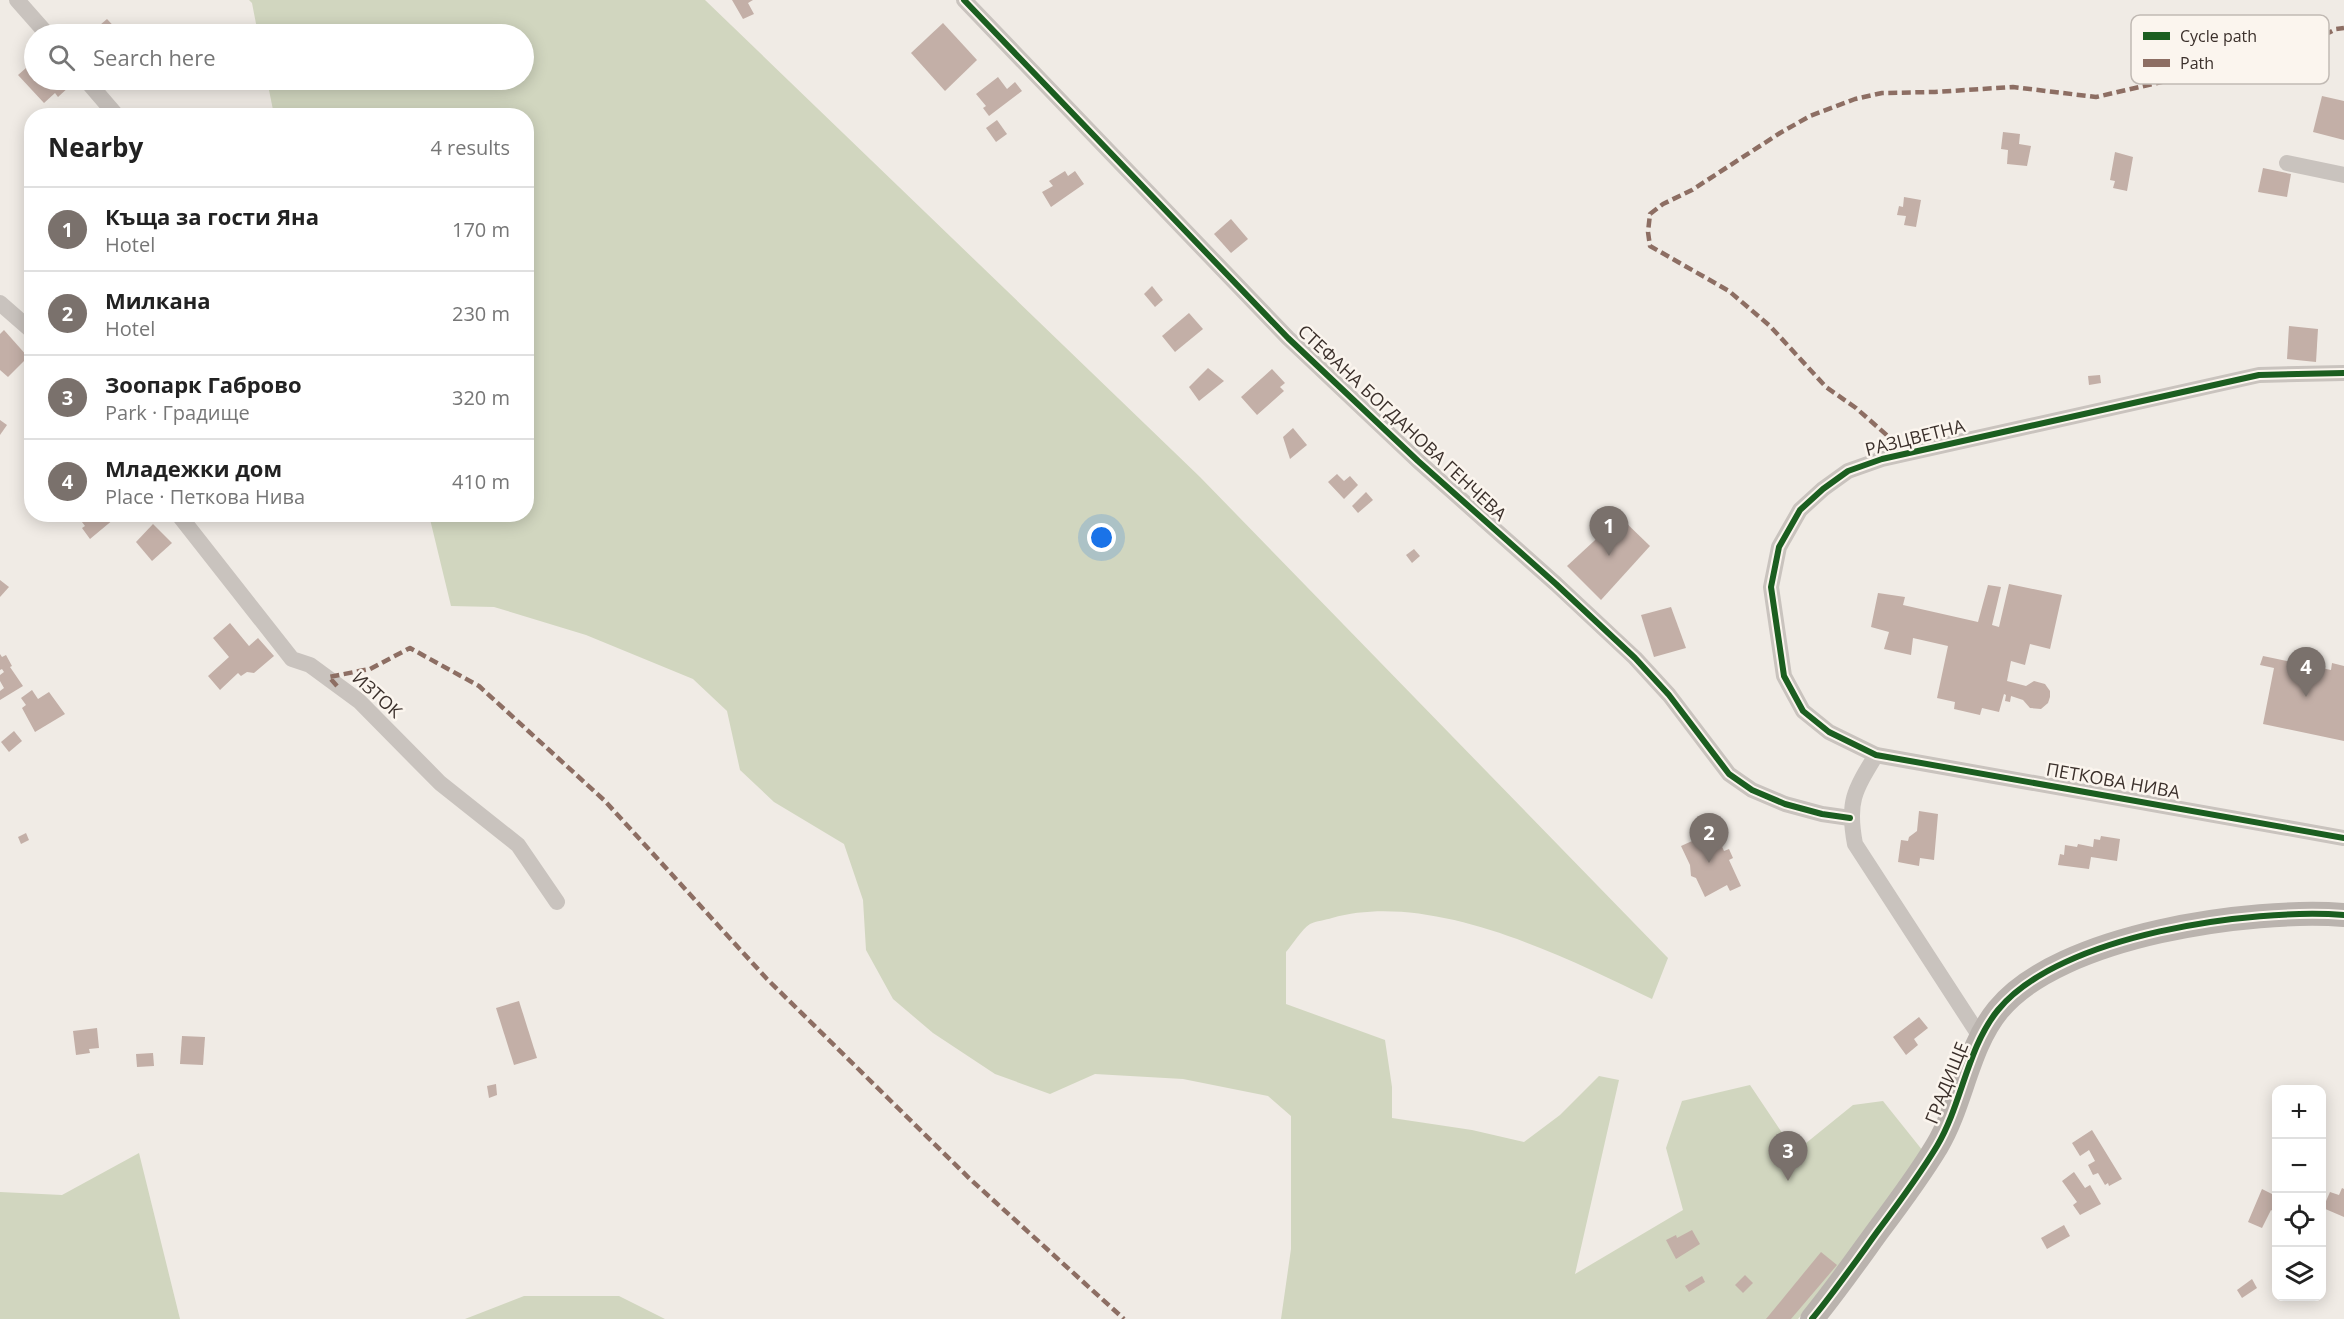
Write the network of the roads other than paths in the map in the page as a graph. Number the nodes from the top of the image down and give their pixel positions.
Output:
1 (17, 0) edge
2 (964, 0) edge
3 (38, 24) edge
4 (95, 90) edge
5 (110, 108) edge
6 (2288, 163) dead end
7 (2344, 175) edge
8 (0, 303) edge
9 (24, 324) edge
10 (2344, 374) edge
11 (184, 522) edge
12 (1876, 755) junction
13 (1850, 818) junction
14 (2344, 838) edge
15 (557, 902) dead end
16 (2344, 915) edge
17 (1982, 1038) junction
18 (1812, 1319) edge

1 - 3 street
2 - 13 street, СТЕФАНА БОГДАНОВА ГЕНЧЕВА
4 - 5 street
6 - 7 street
8 - 9 street
10 - 12 street, РАЗЦВЕТНА
11 - 15 street, ИЗТОК
12 - 13 street
12 - 14 street, ПЕТКОВА НИВА
13 - 17 street
16 - 17 street, ГРАДИЩЕ
17 - 18 street, ГРАДИЩЕ

